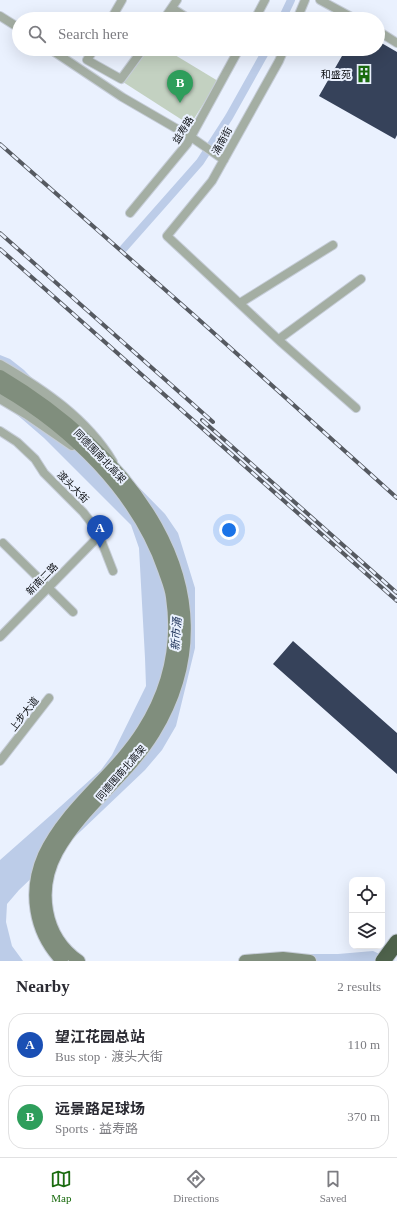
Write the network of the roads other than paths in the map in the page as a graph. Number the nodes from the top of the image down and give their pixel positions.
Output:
1 (122, 0) edge
2 (166, 0) edge
3 (265, 0) edge
4 (305, 0) edge
5 (320, 0) edge
6 (174, 4) edge
7 (115, 12) edge
8 (182, 12) edge
9 (259, 12) edge
10 (300, 12) edge
11 (342, 12) edge
12 (0, 16) edge
13 (12, 24) edge
14 (385, 35) edge
15 (397, 43) edge
16 (60, 56) edge
17 (90, 56) edge
18 (138, 56) edge
19 (235, 56) edge
20 (281, 56) edge
21 (191, 137) junction
22 (224, 160) junction
23 (130, 213) dead end
24 (333, 245) dead end
25 (361, 279) dead end
26 (240, 303) junction
27 (279, 340) junction
28 (0, 365) edge
29 (0, 376) edge
30 (0, 387) edge
31 (0, 398) edge
32 (356, 408) dead end
33 (0, 431) edge
34 (96, 462) junction
35 (120, 476) junction
36 (99, 536) junction
37 (3, 543) dead end
38 (113, 571) dead end
39 (48, 588) junction
40 (73, 612) dead end
41 (1, 635) edge
42 (49, 698) dead end
43 (0, 761) edge
44 (397, 942) edge
45 (62, 961) edge
46 (79, 961) edge
47 (245, 961) edge
48 (310, 961) edge
49 (383, 961) edge

1 - 7 street
2 - 6 street
3 - 9 street
4 - 10 street
5 - 11 street
6 - 8 street
12 - 13 street
14 - 15 street
16 - 21 street
17 - 18 street
19 - 21 street, 益寿路
20 - 22 street, 涌南街
21 - 22 street
21 - 23 street, 益寿路
22 - 26 street, 涌南街
24 - 26 street
25 - 27 street
26 - 27 street
27 - 32 street
28 - 35 street
29 - 35 main road, 同德围南北高架
30 - 34 main road, 同德围南北高架
31 - 34 street
33 - 36 street, 渡头大街
34 - 45 main road, 同德围南北高架
35 - 46 main road, 同德围南北高架
36 - 38 street, 渡头大街
36 - 39 street, 新南二路
37 - 39 street
39 - 40 street
39 - 41 street, 新南二路
42 - 43 street, 上步大道
44 - 49 highway
47 - 48 main road

